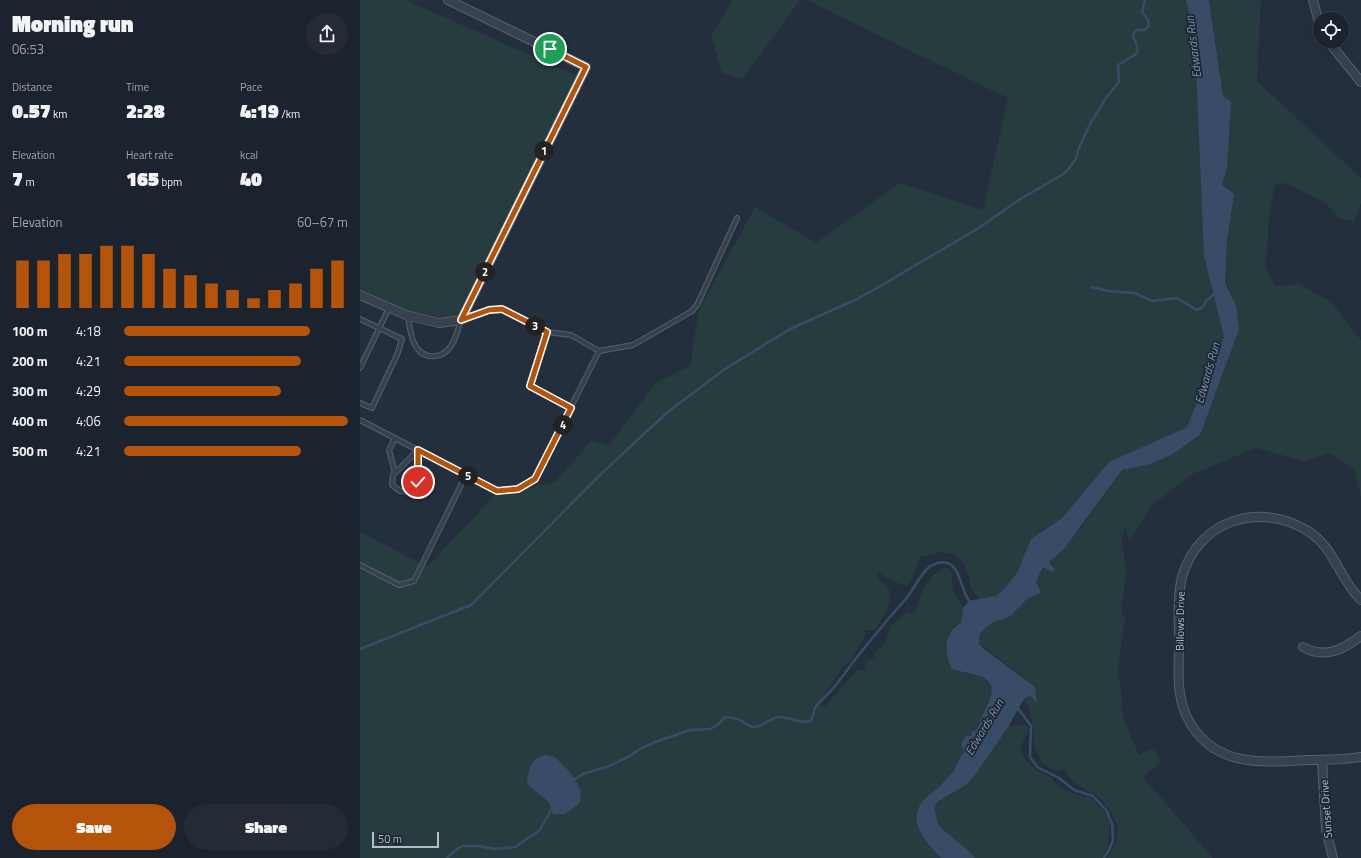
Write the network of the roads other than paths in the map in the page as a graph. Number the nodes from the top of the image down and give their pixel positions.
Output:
1 (448, 0) edge
2 (1313, 0) edge
3 (1315, 12) edge
4 (1334, 48) edge
5 (1361, 82) edge
6 (737, 218) dead end
7 (360, 295) edge
8 (389, 308) junction
9 (408, 316) junction
10 (360, 319) edge
11 (461, 320) junction
12 (379, 328) junction
13 (547, 332) junction
14 (599, 351) junction
15 (360, 368) edge
16 (360, 404) edge
17 (571, 408) junction
18 (360, 420) edge
19 (395, 438) junction
20 (418, 450) junction
21 (395, 473) junction
22 (466, 475) junction
23 (360, 565) edge
24 (1361, 600) edge
25 (1361, 636) edge
26 (1303, 647) dead end
27 (1361, 757) edge
28 (1322, 760) junction
29 (1332, 858) edge

1 - 11 street
2 - 3 street
4 - 5 street
6 - 14 lane
7 - 8 street
8 - 9 street
8 - 12 lane
9 - 11 street
9 - 11 lane
10 - 12 lane
11 - 13 lane
12 - 15 lane
12 - 16 lane
13 - 14 lane
13 - 17 lane
14 - 17 lane
17 - 22 lane
18 - 19 lane
19 - 20 lane
19 - 21 lane
20 - 21 lane
20 - 21 lane
20 - 22 lane
22 - 23 lane
24 - 28 street, Billows Drive
25 - 26 street
27 - 28 street, Billows Drive
28 - 29 street, Sunset Drive

